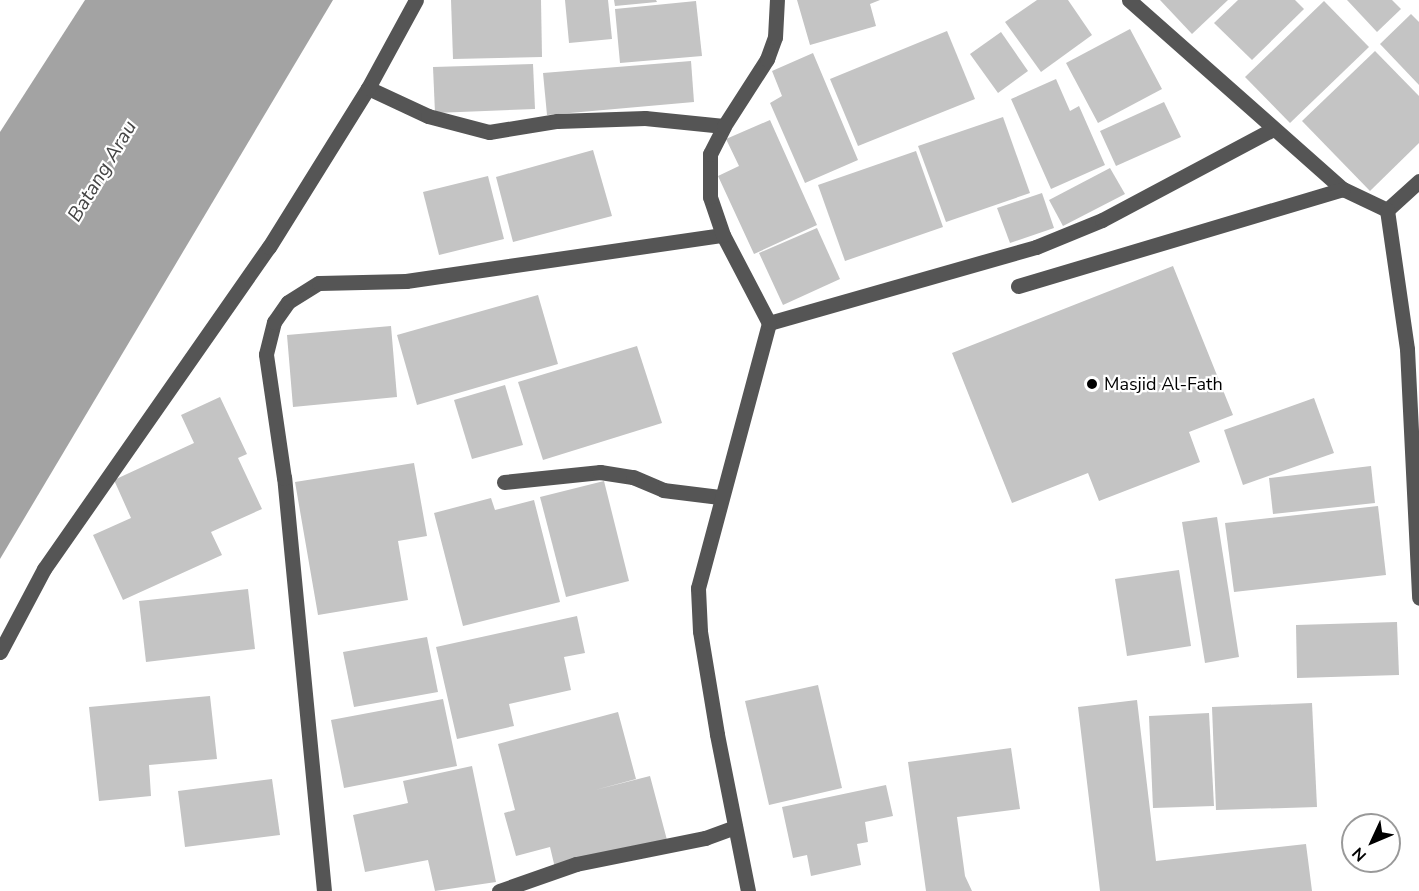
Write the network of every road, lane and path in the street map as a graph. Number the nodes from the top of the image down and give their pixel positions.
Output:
1 (416, 0) edge
2 (777, 0) edge
3 (1129, 0) edge
4 (368, 88) junction
5 (724, 126) junction
6 (1274, 129) junction
7 (1419, 181) edge
8 (1343, 189) junction
9 (1387, 210) junction
10 (723, 235) junction
11 (1018, 286) dead end
12 (769, 323) junction
13 (1416, 432) edge
14 (504, 482) dead end
15 (720, 496) junction
16 (1419, 598) edge
17 (0, 652) edge
18 (735, 826) junction
19 (324, 891) edge
20 (499, 891) edge
21 (748, 891) edge

1 - 4 street
2 - 5 street
3 - 6 street
4 - 5 street
4 - 17 street
5 - 10 street
6 - 8 street
6 - 12 street
7 - 9 street
8 - 9 street
8 - 11 street
9 - 13 street
10 - 12 street
10 - 19 street
12 - 15 street
13 - 16 street
14 - 15 street
15 - 18 street
18 - 20 street
18 - 21 street

